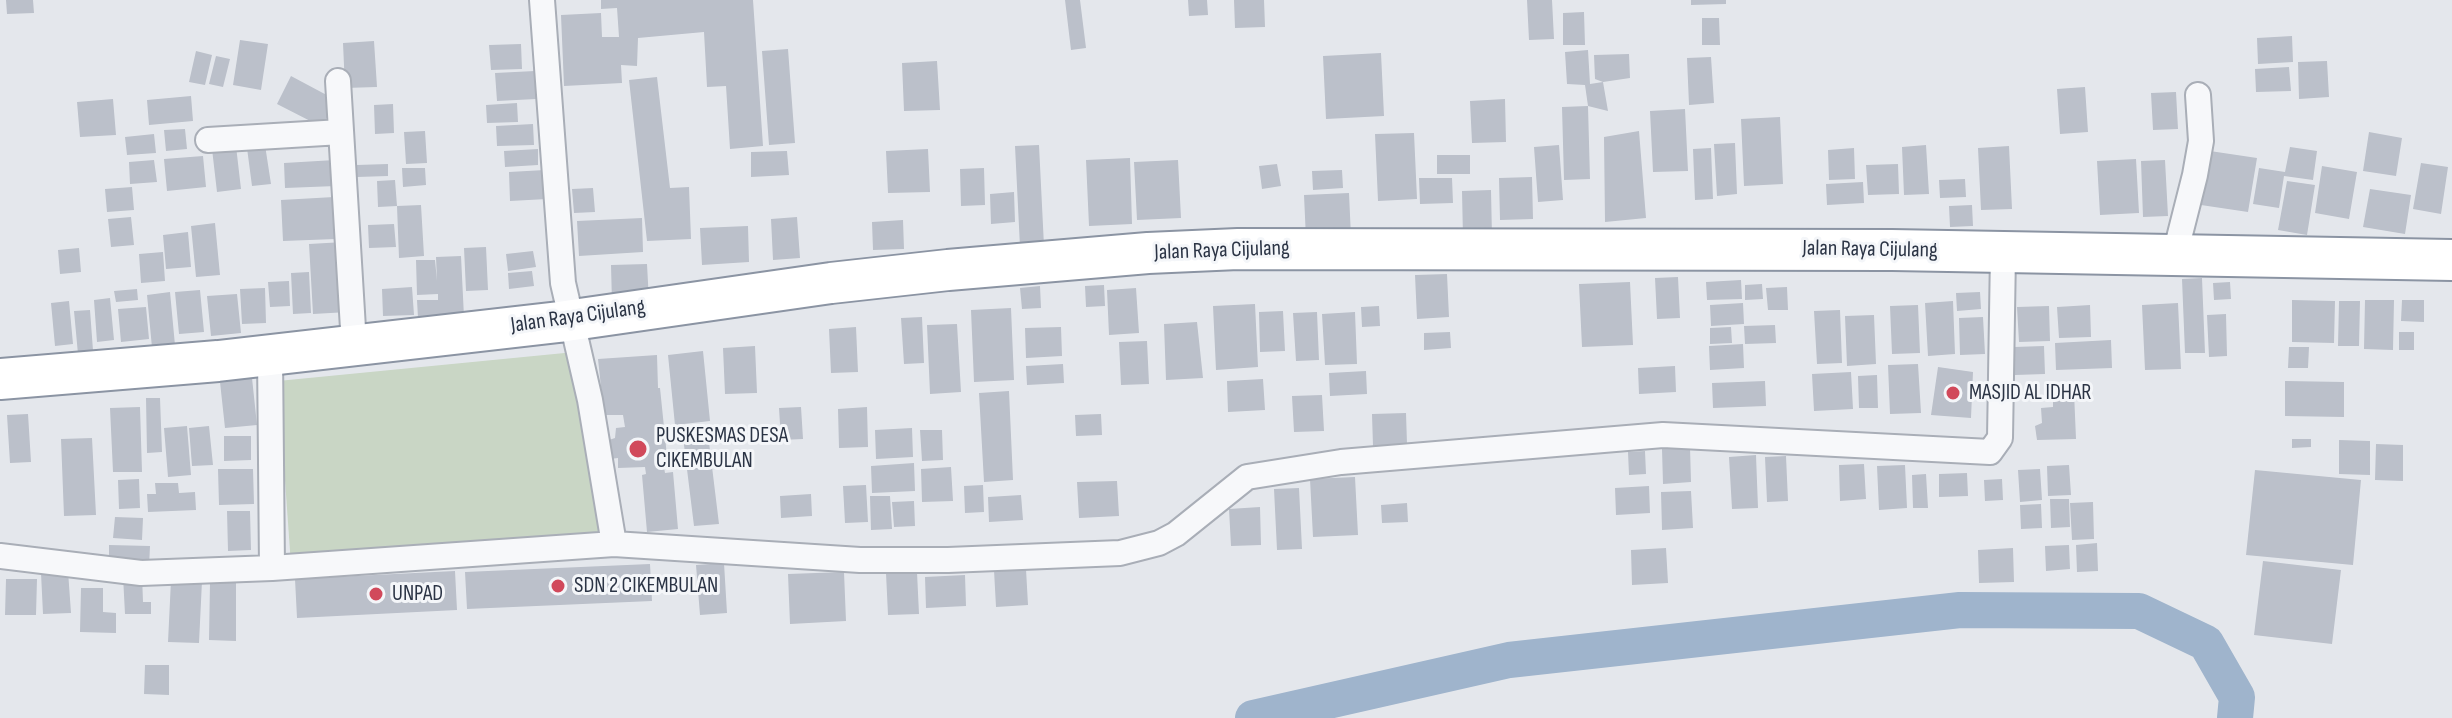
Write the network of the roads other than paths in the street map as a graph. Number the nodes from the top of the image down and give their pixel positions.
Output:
1 (542, 0) edge
2 (338, 81) dead end
3 (2198, 95) dead end
4 (341, 132) junction
5 (208, 140) dead end
6 (2003, 253) junction
7 (2175, 254) junction
8 (2452, 260) edge
9 (571, 320) junction
10 (354, 345) junction
11 (270, 355) junction
12 (0, 379) edge
13 (614, 544) junction
14 (0, 556) edge
15 (272, 568) junction

1 - 9 street
2 - 4 street
3 - 7 street
4 - 5 street
4 - 10 street
6 - 7 highway, Jalan Raya Cijulang
6 - 9 highway, Jalan Raya Cijulang
6 - 13 street
7 - 8 highway, Jalan Raya Cijulang
9 - 10 highway, Jalan Raya Cijulang
9 - 13 street
10 - 11 highway, Jalan Raya Cijulang
11 - 12 highway, Jalan Raya Cijulang
11 - 15 street
13 - 15 street
14 - 15 street

